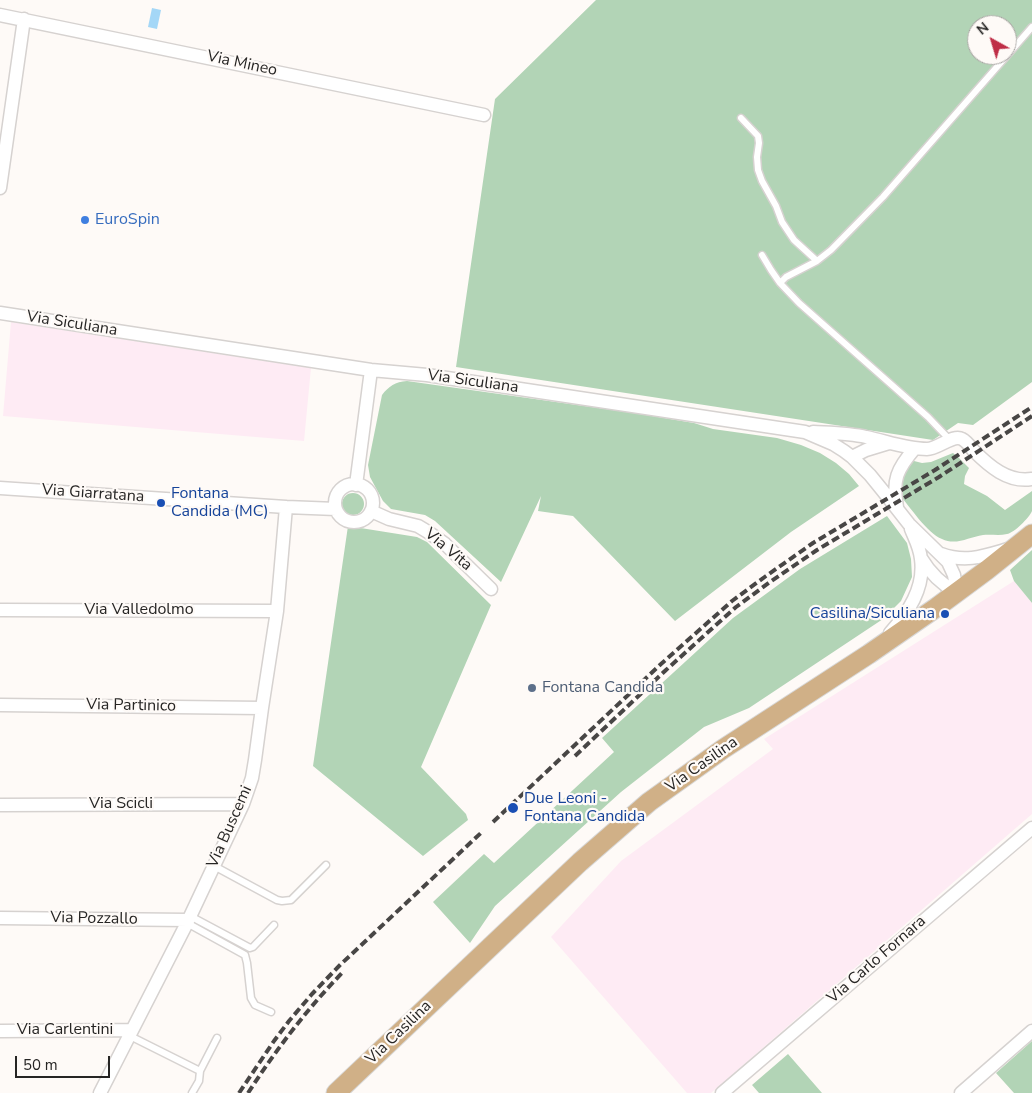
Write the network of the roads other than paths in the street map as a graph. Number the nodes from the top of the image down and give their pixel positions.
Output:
1 (0, 14) edge
2 (24, 19) junction
3 (1032, 27) edge
4 (484, 114) dead end
5 (742, 118) dead end
6 (0, 188) edge
7 (762, 255) dead end
8 (816, 261) junction
9 (780, 283) junction
10 (0, 313) edge
11 (371, 370) junction
12 (805, 432) junction
13 (950, 440) junction
14 (890, 443) junction
15 (915, 448) junction
16 (852, 457) junction
17 (1032, 480) edge
18 (356, 485) junction
19 (0, 488) edge
20 (286, 507) junction
21 (336, 509) junction
22 (898, 510) junction
23 (371, 511) junction
24 (909, 524) junction
25 (1032, 534) edge
26 (1018, 546) junction
27 (941, 554) junction
28 (921, 558) junction
29 (491, 589) dead end
30 (956, 593) junction
31 (0, 610) edge
32 (277, 611) junction
33 (869, 654) junction
34 (0, 704) edge
35 (262, 708) junction
36 (243, 804) junction
37 (0, 805) edge
38 (1032, 828) edge
39 (326, 865) dead end
40 (214, 866) junction
41 (0, 918) edge
42 (189, 919) junction
43 (274, 925) dead end
44 (271, 1012) dead end
45 (0, 1031) edge
46 (1032, 1031) edge
47 (130, 1033) junction
48 (217, 1038) dead end
49 (200, 1071) junction
50 (100, 1093) edge
51 (192, 1093) edge
52 (336, 1093) edge
53 (722, 1093) edge
54 (961, 1093) edge

1 - 2 street, Via Mineo
2 - 4 street, Via Mineo
2 - 6 street
3 - 8 lane
5 - 8 lane
7 - 9 lane
8 - 9 lane
9 - 13 lane
10 - 11 street, Via Siculiana
11 - 12 street, Via Siculiana
11 - 18 street
12 - 14 street
12 - 16 street, Via Siculiana
13 - 15 street
13 - 17 street
14 - 15 street
14 - 16 street
15 - 22 street
16 - 22 street, Via Siculiana
18 - 21 street
18 - 23 street
19 - 20 street, Via Giarratana
20 - 21 street, Via Giarratana
20 - 32 street, Via Buscemi
21 - 23 street
22 - 24 street, Via Siculiana
23 - 29 street, Via Vita
24 - 27 street
24 - 28 street
25 - 26 main road, Via Casilina
26 - 27 street
26 - 30 main road, Via Casilina
27 - 30 street
28 - 30 street
28 - 33 street
30 - 33 main road, Via Casilina
31 - 32 street, Via Valledolmo
32 - 35 street, Via Buscemi
33 - 52 main road, Via Casilina
34 - 35 street, Via Partinico
35 - 36 street, Via Buscemi
36 - 37 street, Via Scicli
36 - 40 street, Via Buscemi
38 - 53 street, Via Carlo Fornara
39 - 40 lane
40 - 42 street, Via Buscemi
41 - 42 street, Via Pozzallo
42 - 43 lane
42 - 44 lane
42 - 47 street, Via Buscemi
45 - 47 street, Via Carlentini
46 - 54 street
47 - 49 lane
47 - 50 street, Via Buscemi
48 - 49 lane
49 - 51 lane

